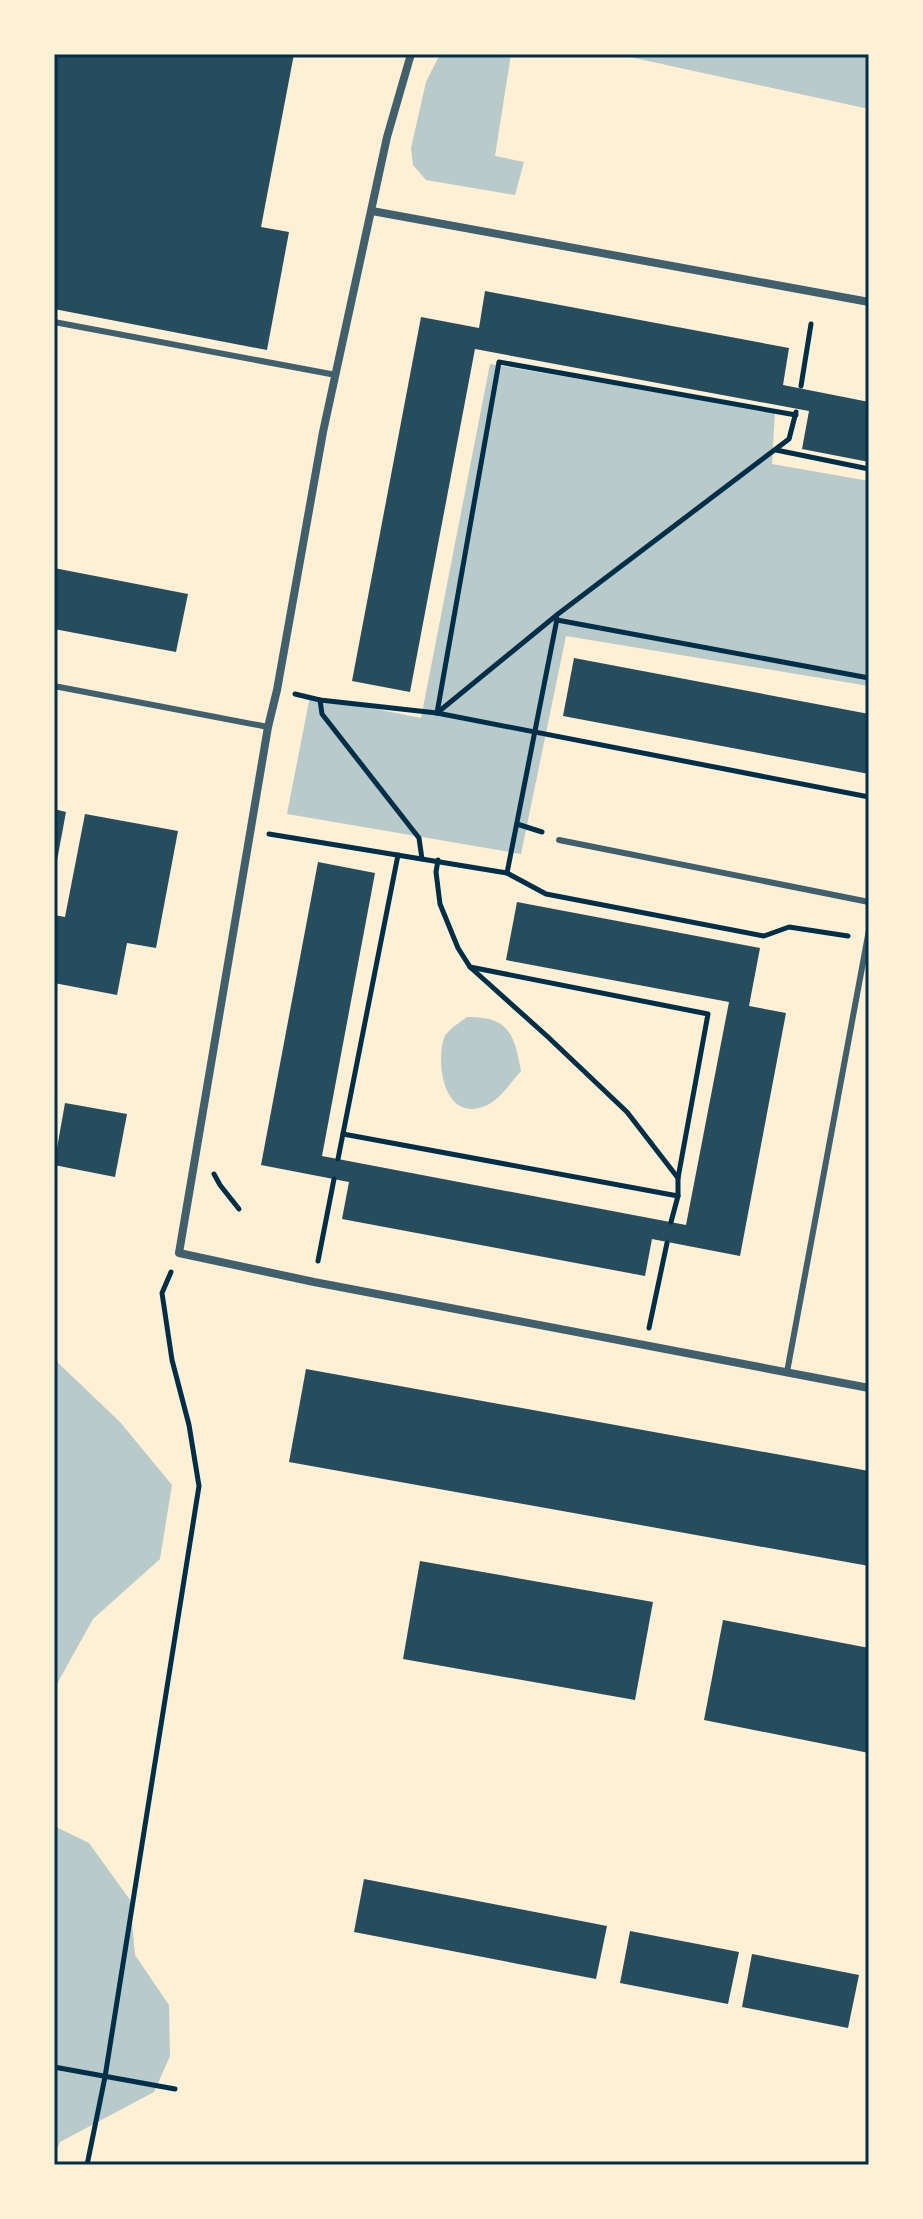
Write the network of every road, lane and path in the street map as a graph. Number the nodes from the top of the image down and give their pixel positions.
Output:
1 (411, 54) edge
2 (372, 211) junction
3 (869, 302) edge
4 (54, 322) edge
5 (811, 324) dead end
6 (336, 375) junction
7 (801, 386) dead end
8 (775, 450) junction
9 (869, 469) edge
10 (558, 617) junction
11 (869, 678) edge
12 (54, 686) edge
13 (277, 690) junction
14 (320, 700) junction
15 (437, 713) junction
16 (268, 727) junction
17 (535, 732) junction
18 (869, 797) edge
19 (250, 831) junction
20 (559, 840) dead end
21 (398, 855) junction
22 (422, 859) junction
23 (438, 860) junction
24 (507, 873) junction
25 (869, 902) edge
26 (868, 933) edge
27 (470, 967) junction
28 (343, 1134) junction
29 (338, 1159) dead end
30 (192, 1170) junction
31 (678, 1178) junction
32 (334, 1179) dead end
33 (678, 1196) junction
34 (239, 1209) dead end
35 (671, 1222) dead end
36 (667, 1243) dead end
37 (179, 1253) junction
38 (314, 1282) junction
39 (645, 1346) junction
40 (787, 1372) junction
41 (869, 1388) edge
42 (54, 2067) edge
43 (105, 2077) junction
44 (175, 2089) dead end
45 (87, 2165) edge

1 - 2 street
2 - 3 street
2 - 6 street
4 - 6 lane
5 - 7 path
6 - 13 street
8 - 9 path
8 - 10 path
8 - 15 path
10 - 11 path
10 - 15 path
10 - 17 path
12 - 16 lane
13 - 14 path
13 - 16 street
14 - 15 path
14 - 22 path
15 - 17 path
16 - 19 street
17 - 18 path
17 - 24 path
19 - 21 path
19 - 30 street
20 - 25 lane
21 - 22 path
21 - 28 path
22 - 23 path
23 - 24 path
23 - 27 path
24 - 26 path
26 - 40 lane
27 - 31 path
27 - 31 path
28 - 29 path
28 - 33 path
30 - 34 path
30 - 37 street
31 - 33 path
32 - 38 path
33 - 35 path
36 - 39 path
37 - 38 street
37 - 43 path
38 - 39 street
39 - 40 street
40 - 41 street
42 - 43 path
43 - 44 path
43 - 45 path

